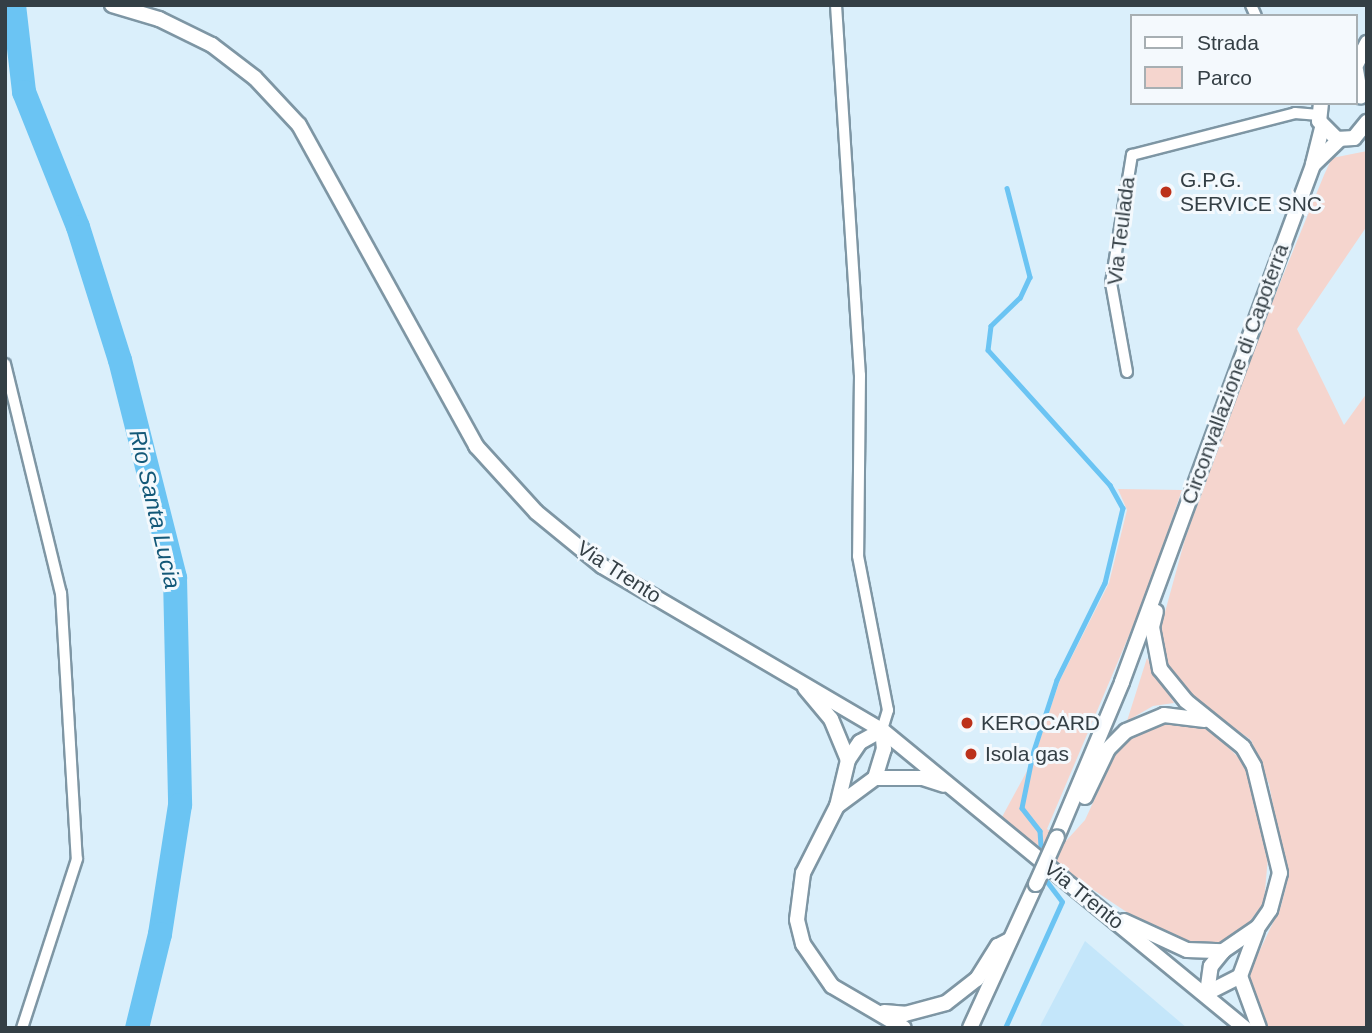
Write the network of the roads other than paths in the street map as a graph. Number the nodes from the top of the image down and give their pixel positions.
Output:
1 (836, 5) edge
2 (117, 7) edge
3 (138, 9) edge
4 (1367, 43) edge
5 (1358, 63) edge
6 (1358, 80) edge
7 (1361, 99) edge
8 (1319, 112) edge
9 (1367, 122) edge
10 (1354, 139) edge
11 (1313, 165) junction
12 (5, 364) edge
13 (1126, 372) dead end
14 (1168, 559) junction
15 (797, 679) junction
16 (1212, 721) junction
17 (882, 730) junction
18 (848, 760) junction
19 (875, 778) junction
20 (954, 788) junction
21 (837, 806) junction
22 (1069, 813) junction
23 (1108, 915) junction
24 (1258, 927) junction
25 (1010, 940) junction
26 (1223, 951) junction
27 (1240, 976) junction
28 (1207, 993) junction
29 (874, 1012) junction
30 (22, 1028) edge
31 (904, 1028) edge
32 (970, 1028) edge
33 (1245, 1028) edge
34 (1259, 1028) edge

1 - 17 street
2 - 3 street, Via Trento
3 - 15 street, Via Trento
4 - 5 street
6 - 7 street
8 - 10 street
8 - 11 street, Circonvallazione di Capoterra
8 - 13 street, Via Teulada
9 - 10 street
10 - 11 street
11 - 14 street, Circonvallazione di Capoterra
12 - 30 street
14 - 16 street
14 - 22 street
15 - 17 street, Via Trento
15 - 18 street
16 - 22 street
16 - 24 street
17 - 18 street
17 - 19 street
17 - 20 street, Via Trento
18 - 21 street
19 - 20 street
19 - 21 street
20 - 23 street, Via Trento
21 - 29 street
22 - 25 street, bridge
23 - 26 street
23 - 28 street, Via Trento
24 - 26 street
24 - 27 street
25 - 29 street
25 - 32 street
26 - 28 street
27 - 28 street
27 - 34 street
28 - 33 street, Via Trento
29 - 31 street

